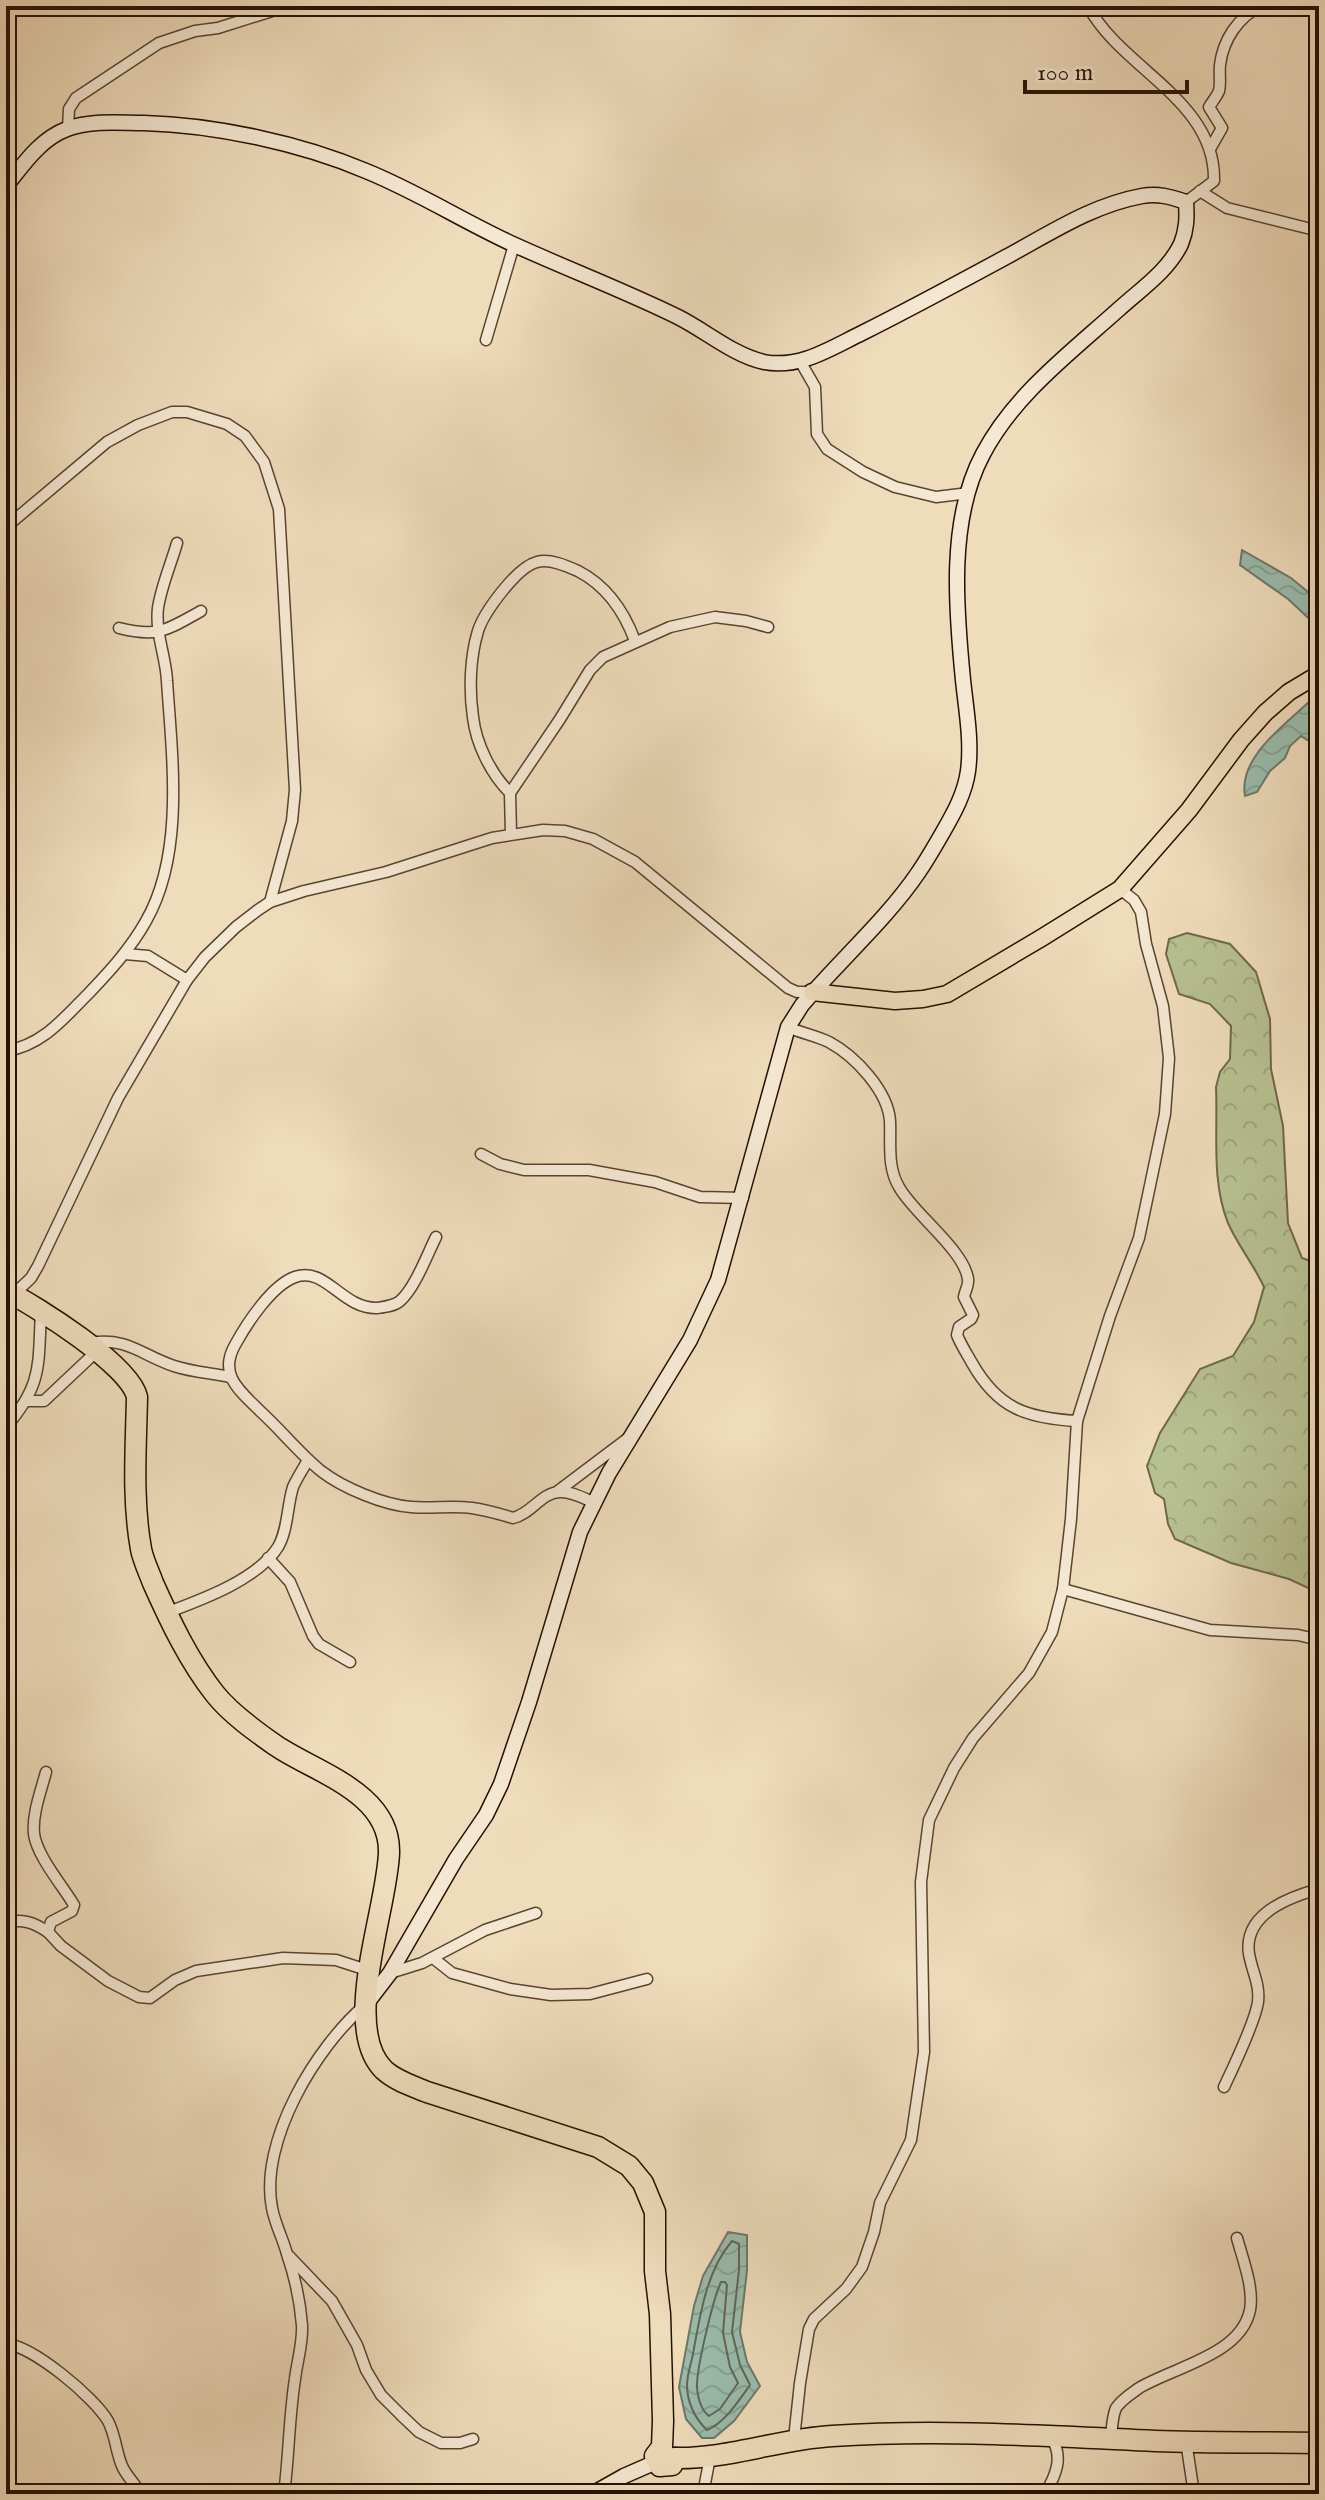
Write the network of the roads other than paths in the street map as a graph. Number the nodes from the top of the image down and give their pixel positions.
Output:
1 (288, 6) edge
2 (1088, 6) edge
3 (1261, 6) edge
4 (68, 128) junction
5 (1210, 149) junction
6 (6, 186) edge
7 (1200, 191) junction
8 (1186, 202) junction
9 (1319, 231) edge
10 (514, 245) junction
11 (486, 340) dead end
12 (800, 361) junction
13 (969, 493) junction
14 (6, 527) edge
15 (177, 543) dead end
16 (201, 611) dead end
17 (768, 627) dead end
18 (119, 628) dead end
19 (159, 632) junction
20 (635, 641) junction
21 (1319, 674) edge
22 (510, 793) junction
23 (511, 834) junction
24 (1120, 889) junction
25 (270, 902) junction
26 (135, 937) junction
27 (125, 954) junction
28 (148, 956) junction
29 (187, 980) junction
30 (812, 992) junction
31 (788, 1027) junction
32 (6, 1051) edge
33 (481, 1154) dead end
34 (743, 1198) junction
35 (436, 1237) dead end
36 (10, 1293) edge
37 (41, 1312) junction
38 (92, 1347) junction
39 (230, 1377) junction
40 (27, 1401) junction
41 (1077, 1421) junction
42 (6, 1427) edge
43 (632, 1435) junction
44 (308, 1460) junction
45 (558, 1491) junction
46 (593, 1502) junction
47 (268, 1558) junction
48 (1063, 1589) junction
49 (166, 1613) junction
50 (1319, 1640) edge
51 (350, 1662) dead end
52 (46, 1772) dead end
53 (1319, 1889) edge
54 (536, 1913) dead end
55 (6, 1922) edge
56 (48, 1932) junction
57 (433, 1958) junction
58 (380, 1972) junction
59 (647, 1979) dead end
60 (367, 2003) junction
61 (1224, 2087) dead end
62 (1237, 2238) dead end
63 (288, 2255) junction
64 (6, 2344) edge
65 (1049, 2434) junction
66 (1111, 2438) junction
67 (473, 2439) dead end
68 (794, 2439) junction
69 (1186, 2441) junction
70 (1319, 2443) edge
71 (665, 2456) junction
72 (710, 2457) junction
73 (140, 2494) edge
74 (284, 2494) edge
75 (592, 2494) edge
76 (703, 2494) edge
77 (1045, 2494) edge
78 (1194, 2494) edge

1 - 4 street
2 - 5 street
3 - 5 street
4 - 6 main road
4 - 10 main road
5 - 7 street
7 - 8 street
7 - 9 street
8 - 12 main road
8 - 13 main road
10 - 11 street
10 - 12 main road
12 - 13 street
13 - 30 main road
14 - 25 street
15 - 19 street
16 - 19 street
17 - 20 street
18 - 19 street
19 - 26 street
20 - 22 street
20 - 22 street
21 - 24 main road
22 - 23 street
23 - 25 street
23 - 30 street
24 - 30 main road
24 - 41 street
25 - 29 street
26 - 27 street
26 - 28 street
27 - 28 street
27 - 32 street
28 - 29 street
29 - 36 street
30 - 31 main road
31 - 34 main road
31 - 41 street
33 - 34 street
34 - 43 main road
35 - 39 street
36 - 37 highway
37 - 38 highway
37 - 40 street
38 - 39 street
38 - 40 street
38 - 49 highway
39 - 44 street
40 - 42 street
41 - 48 street
43 - 45 street
43 - 46 main road
44 - 45 street
44 - 47 street
45 - 46 street
46 - 58 main road
47 - 49 street
47 - 51 street
48 - 50 street
48 - 68 street
49 - 58 highway
52 - 56 street
53 - 61 street
54 - 57 street
55 - 56 street
56 - 58 street
57 - 58 street
57 - 59 street
58 - 60 highway
60 - 63 street
60 - 71 highway
62 - 66 street
63 - 67 street
63 - 74 street
64 - 73 street
65 - 66 highway
65 - 68 highway
65 - 77 street
66 - 69 highway
68 - 72 highway
69 - 70 highway
69 - 78 street
71 - 72 highway
71 - 75 main road
72 - 76 street

